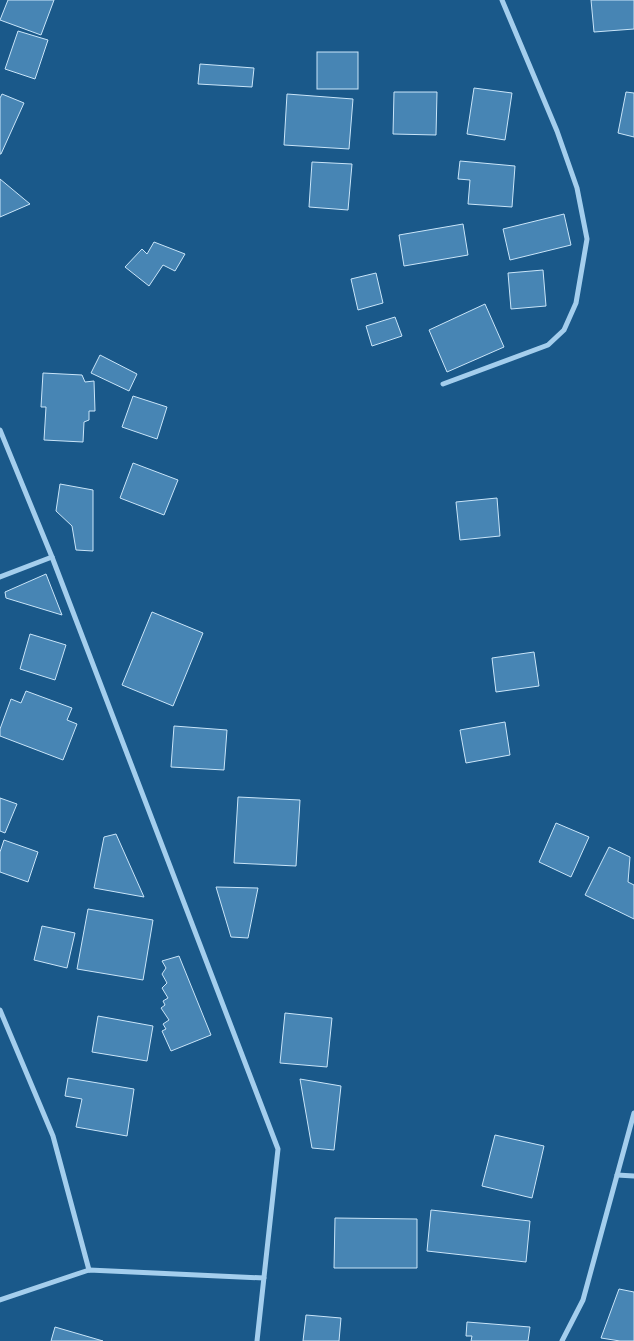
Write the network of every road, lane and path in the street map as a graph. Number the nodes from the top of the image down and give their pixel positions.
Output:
1 (502, 0) edge
2 (444, 384) dead end
3 (0, 430) edge
4 (52, 558) junction
5 (0, 577) edge
6 (0, 1010) edge
7 (634, 1113) edge
8 (617, 1175) junction
9 (634, 1176) edge
10 (89, 1270) junction
11 (264, 1278) junction
12 (0, 1300) edge
13 (257, 1341) edge
14 (562, 1341) edge

1 - 2 street
3 - 4 street
4 - 5 street
4 - 11 street
6 - 10 street
7 - 8 street
8 - 9 street
8 - 14 street
10 - 11 street
10 - 12 street
11 - 13 street

